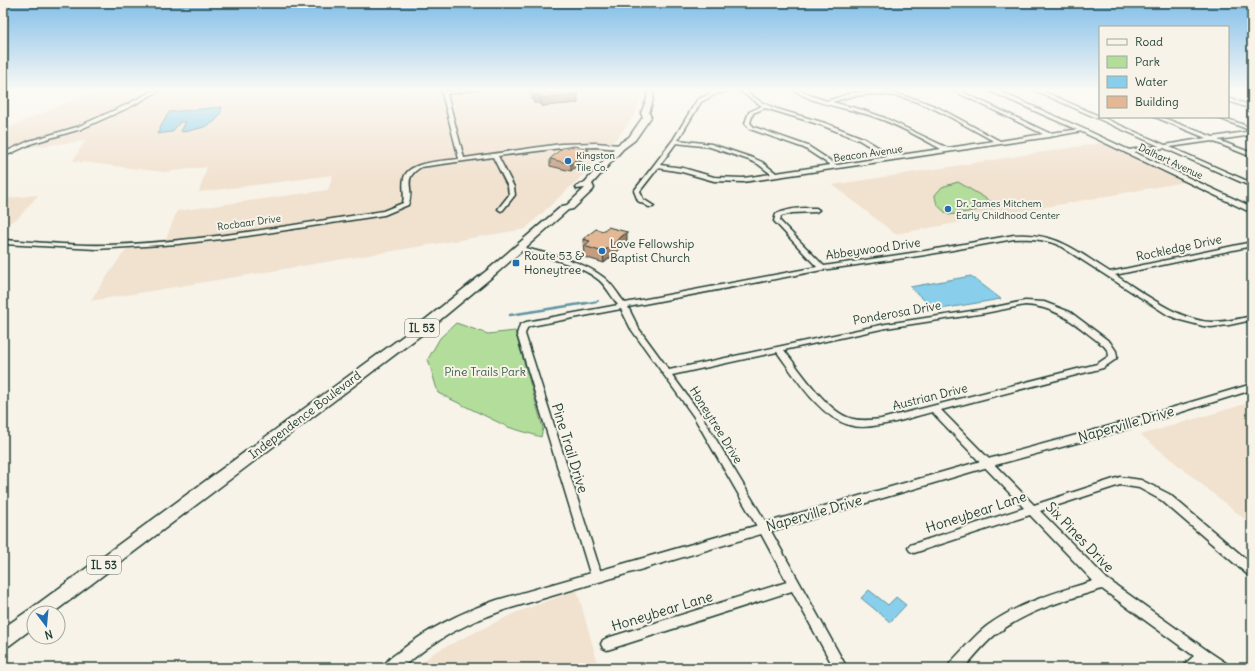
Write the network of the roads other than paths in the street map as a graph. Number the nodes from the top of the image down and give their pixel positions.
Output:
1 (96, 120) edge
2 (451, 120) edge
3 (644, 120) edge
4 (687, 120) edge
5 (748, 120) edge
6 (809, 120) edge
7 (887, 120) edge
8 (957, 120) edge
9 (1018, 120) edge
10 (1061, 120) edge
11 (1105, 120) edge
12 (1165, 120) edge
13 (1226, 120) edge
14 (1082, 130) junction
15 (1252, 131) edge
16 (1049, 135) junction
17 (1212, 139) junction
18 (675, 141) junction
19 (999, 142) junction
20 (1164, 146) junction
21 (620, 147) junction
22 (947, 150) junction
23 (1128, 152) junction
24 (3, 154) edge
25 (495, 155) junction
26 (1252, 155) edge
27 (892, 158) junction
28 (462, 159) junction
29 (658, 166) junction
30 (835, 166) junction
31 (775, 175) junction
32 (1252, 185) edge
33 (651, 206) dead end
34 (501, 209) dead end
35 (816, 210) dead end
36 (1252, 210) edge
37 (3, 242) edge
38 (1252, 244) edge
39 (519, 248) junction
40 (822, 268) junction
41 (1110, 274) junction
42 (623, 306) junction
43 (1252, 318) edge
44 (523, 327) joint
45 (779, 349) junction
46 (1113, 357) joint
47 (667, 373) junction
48 (1252, 387) edge
49 (934, 408) junction
50 (988, 463) junction
51 (1033, 510) junction
52 (763, 527) junction
53 (914, 548) dead end
54 (1252, 571) edge
55 (596, 576) junction
56 (1103, 583) junction
57 (795, 585) junction
58 (50, 605) edge
59 (26, 622) edge
60 (3, 639) edge
61 (607, 644) dead end
62 (1204, 655) junction
63 (390, 668) edge
64 (841, 668) edge
65 (955, 668) edge
66 (1191, 668) edge
67 (1221, 668) edge

1 - 24 street
2 - 28 street
3 - 21 main road, Independence Boulevard / IL 53
4 - 18 street
5 - 30 street
6 - 27 street
7 - 22 street
8 - 19 street
9 - 16 street
10 - 14 main road, Dalhart Avenue
11 - 20 street
12 - 17 street
13 - 15 street
14 - 16 street, Beacon Avenue
14 - 23 main road, Dalhart Avenue
15 - 17 street
16 - 19 street, Beacon Avenue
17 - 20 street
17 - 26 street
18 - 29 street
18 - 31 street
19 - 22 street, Beacon Avenue
20 - 23 street
20 - 32 street
21 - 25 street
21 - 39 main road, Independence Boulevard / IL 53
22 - 27 street, Beacon Avenue
23 - 36 main road, Dalhart Avenue
25 - 28 street
25 - 34 street
27 - 30 street, Beacon Avenue
28 - 37 street, Rocbaar Drive
29 - 31 street, Beacon Avenue
29 - 33 street
30 - 31 street, Beacon Avenue
35 - 40 street
38 - 41 street, Rockledge Drive
39 - 42 street, Honeytree Drive
39 - 58 main road, Independence Boulevard / IL 53
40 - 41 street, Abbeywood Drive
40 - 42 street, Abbeywood Drive
41 - 43 street, Abbeywood Drive
42 - 44 street, Abbeywood Drive
42 - 47 street, Honeytree Drive
44 - 55 street, Pine Trail Drive
45 - 46 street, Ponderosa Drive
45 - 47 street, Ponderosa Drive
45 - 49 street, Austrian Drive
46 - 49 street, Austrian Drive
47 - 52 street, Honeytree Drive
48 - 50 street, Naperville Drive
49 - 50 street, Six Pines Drive
50 - 51 street, Six Pines Drive
50 - 52 street, Naperville Drive
51 - 53 street, Honeybear Lane
51 - 54 street, Honeybear Lane
51 - 56 street, Six Pines Drive
52 - 55 street, Naperville Drive
52 - 57 street, Honeytree Drive
55 - 63 street, Naperville Drive
56 - 62 street, Six Pines Drive
56 - 65 street
57 - 61 street, Honeybear Lane
57 - 64 street, Honeytree Drive
59 - 60 main road
62 - 66 street
62 - 67 street, Six Pines Drive

